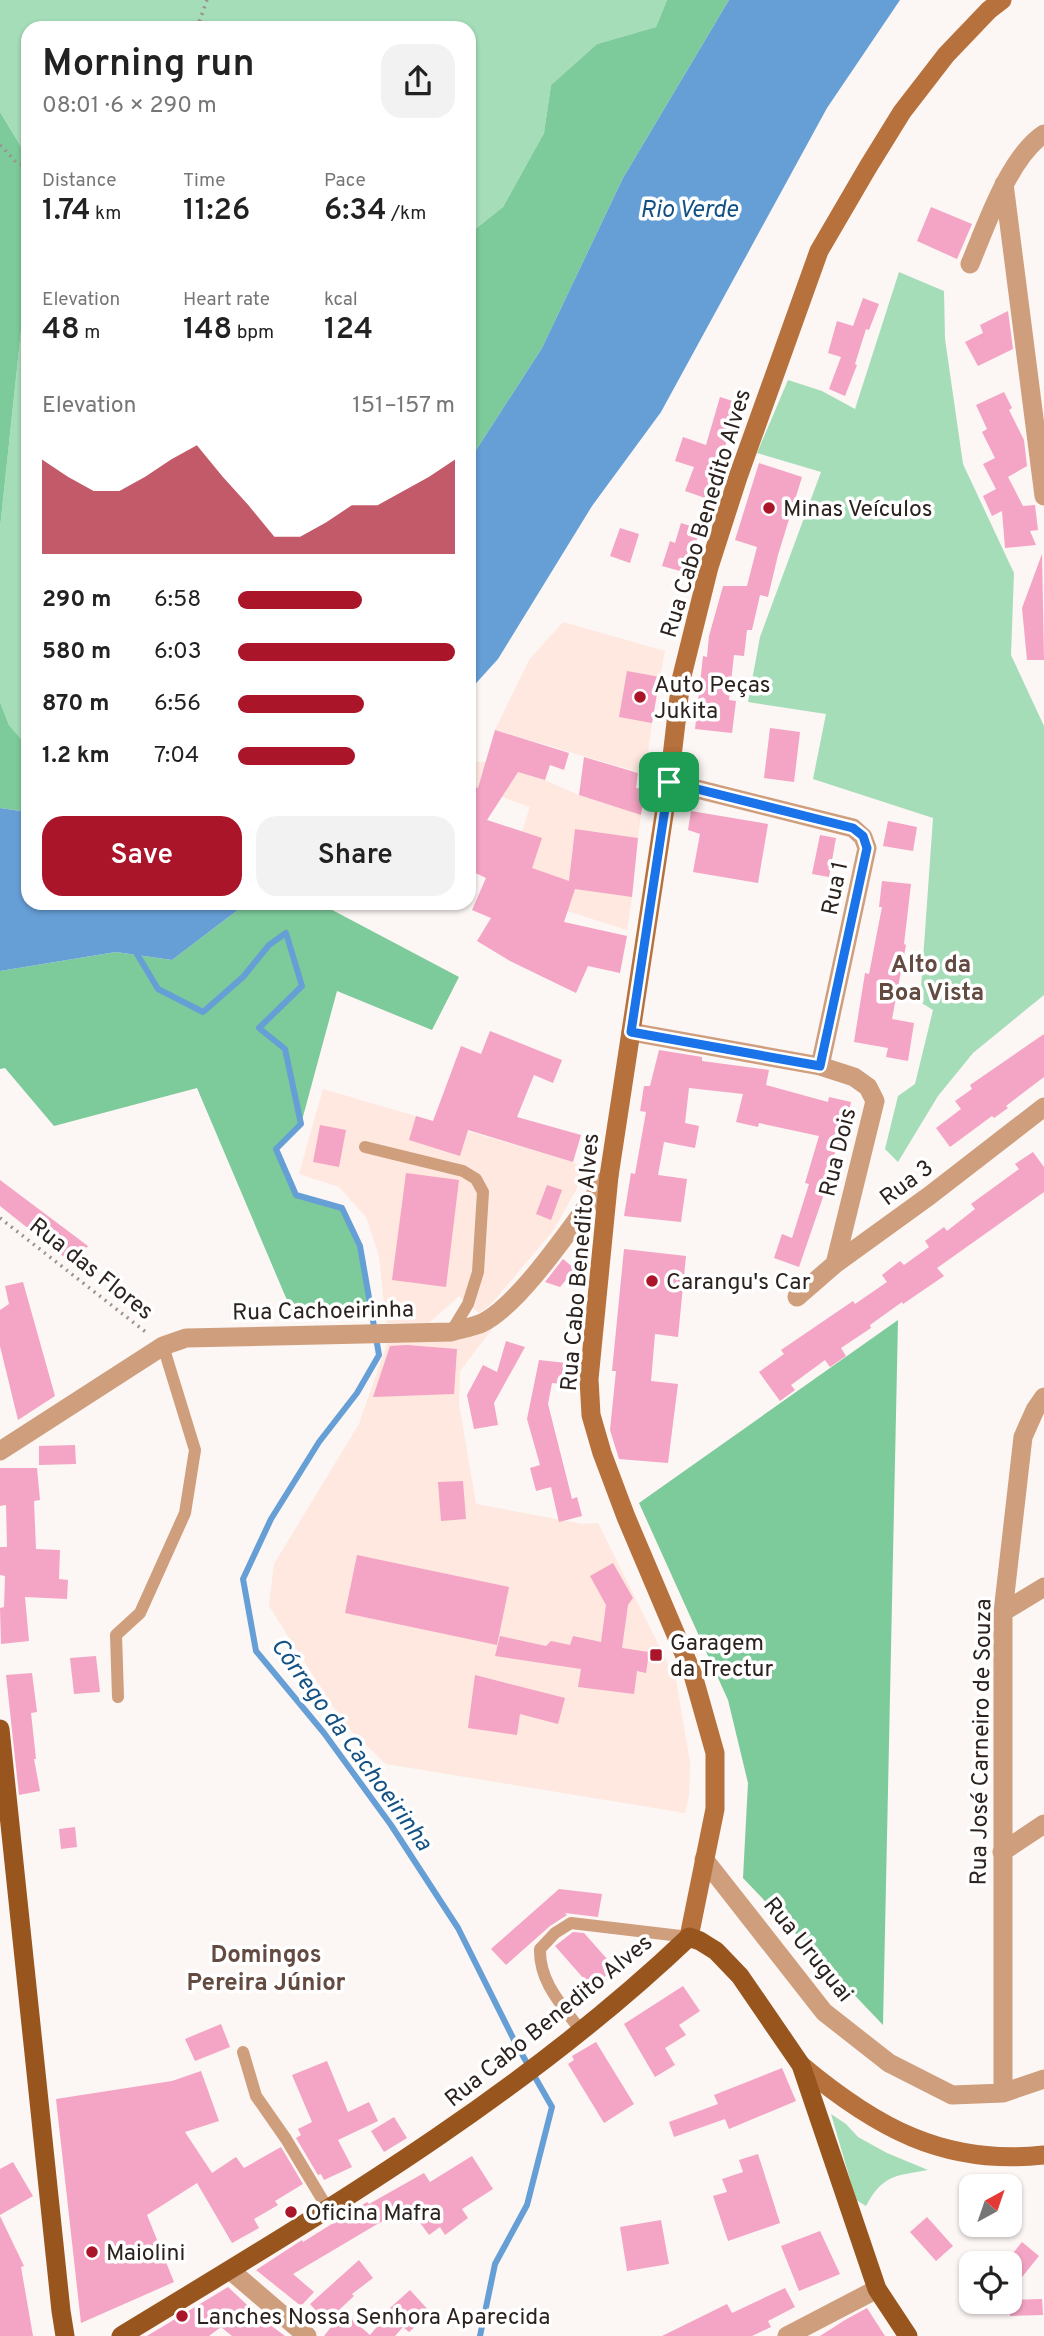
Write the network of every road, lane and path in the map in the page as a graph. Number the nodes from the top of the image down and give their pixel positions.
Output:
1 (207, 0) edge
2 (1002, 0) edge
3 (200, 21) edge
4 (1044, 134) edge
5 (0, 145) edge
6 (21, 164) edge
7 (1004, 184) junction
8 (970, 264) dead end
9 (1040, 433) edge
10 (1044, 496) edge
11 (669, 782) junction
12 (631, 1032) junction
13 (820, 1066) junction
14 (1044, 1107) edge
15 (365, 1147) dead end
16 (609, 1176) junction
17 (0, 1218) edge
18 (835, 1264) junction
19 (797, 1297) dead end
20 (451, 1332) junction
21 (163, 1346) junction
22 (1044, 1397) edge
23 (0, 1451) edge
24 (1044, 1587) edge
25 (1003, 1612) junction
26 (118, 1697) dead end
27 (0, 1729) edge
28 (1044, 1824) edge
29 (6, 1846) edge
30 (1002, 1852) junction
31 (704, 1859) junction
32 (689, 1937) junction
33 (581, 2031) junction
34 (243, 2052) dead end
35 (801, 2065) junction
36 (1044, 2079) edge
37 (1003, 2093) junction
38 (1044, 2155) edge
39 (328, 2209) junction
40 (230, 2270) junction
41 (877, 2289) junction
42 (65, 2336) edge
43 (121, 2336) edge
44 (307, 2336) edge
45 (787, 2336) edge
46 (908, 2336) edge

1 - 3 path
2 - 11 main road, Rua Cabo Benedito Alves
4 - 7 street
5 - 6 path
7 - 8 street
7 - 9 street
9 - 10 street
11 - 12 main road, Rua Cabo Benedito Alves
11 - 13 street, Rua 1
12 - 13 street, Rua Dois
12 - 16 main road, Rua Cabo Benedito Alves
13 - 18 street, Rua Dois
14 - 18 street, Rua 3
15 - 20 lane
16 - 20 street, Rua Cachoeirinha
16 - 31 main road, Rua Cabo Benedito Alves
17 - 21 path, Rua das Flores
18 - 19 street, Rua 3
20 - 21 street, Rua Cachoeirinha
21 - 23 street, Rua Cachoeirinha
21 - 26 lane
22 - 25 street, Rua José Carneiro de Souza
24 - 25 street
25 - 30 street, Rua José Carneiro de Souza
27 - 29 main road
28 - 30 street
29 - 42 main road
30 - 37 street, Rua José Carneiro de Souza
31 - 32 main road, Rua Cabo Benedito Alves
31 - 37 street, Rua Uruguai
32 - 33 main road, Rua Cabo Benedito Alves
32 - 33 lane
32 - 35 main road
33 - 39 main road, Rua Cabo Benedito Alves
34 - 39 lane
35 - 38 main road
35 - 41 main road
36 - 37 street, Rua Uruguai
39 - 40 main road, Rua Cabo Benedito Alves
40 - 43 main road, Rua Cabo Benedito Alves
40 - 44 street
41 - 45 street
41 - 46 main road

